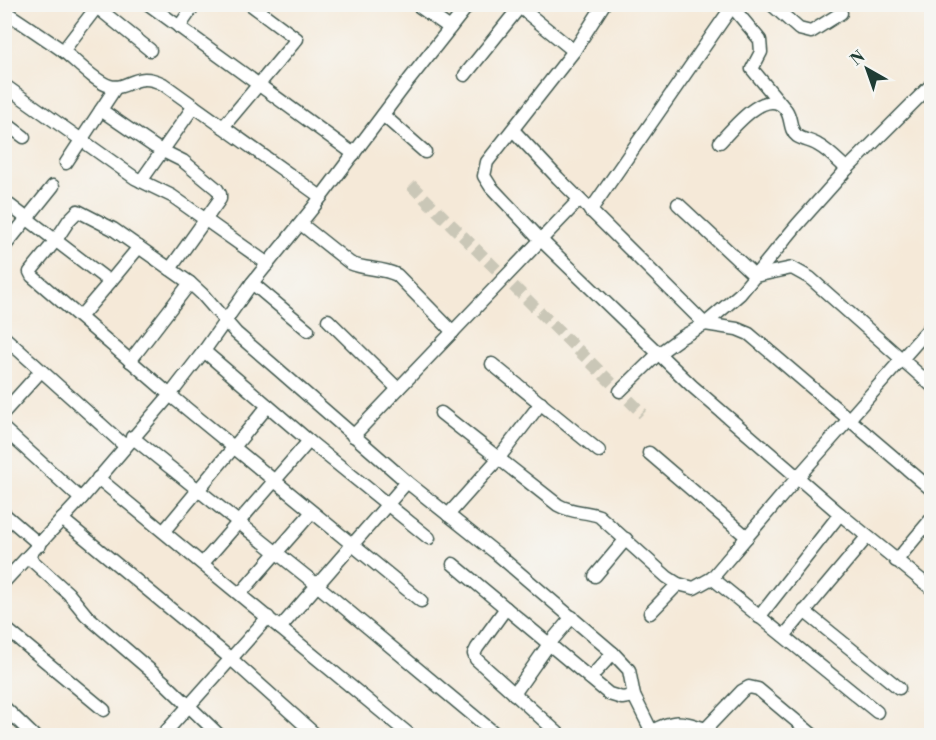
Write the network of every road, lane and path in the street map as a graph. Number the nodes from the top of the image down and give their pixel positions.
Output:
1 (148, 4) edge
2 (195, 4) edge
3 (250, 4) edge
4 (416, 4) edge
5 (469, 4) edge
6 (604, 4) edge
7 (730, 4) edge
8 (771, 4) edge
9 (519, 5) edge
10 (96, 6) edge
11 (7, 11) edge
12 (841, 13) dead end
13 (179, 27) junction
14 (450, 28) junction
15 (150, 50) dead end
16 (63, 51) junction
17 (574, 51) junction
18 (465, 75) dead end
19 (932, 84) edge
20 (4, 85) edge
21 (259, 85) junction
22 (116, 87) junction
23 (781, 104) junction
24 (194, 106) junction
25 (100, 110) junction
26 (383, 115) junction
27 (4, 122) edge
28 (223, 127) junction
29 (513, 130) junction
30 (24, 137) dead end
31 (81, 140) junction
32 (720, 142) dead end
33 (163, 150) junction
34 (425, 152) dead end
35 (354, 154) junction
36 (66, 163) dead end
37 (847, 169) junction
38 (141, 181) junction
39 (53, 186) dead end
40 (321, 196) junction
41 (579, 200) junction
42 (4, 201) edge
43 (678, 204) dead end
44 (590, 211) junction
45 (27, 218) junction
46 (206, 220) junction
47 (301, 224) junction
48 (56, 240) junction
49 (541, 240) junction
50 (4, 246) edge
51 (139, 247) junction
52 (268, 264) junction
53 (170, 269) junction
54 (755, 276) junction
55 (110, 282) junction
56 (190, 283) junction
57 (252, 283) junction
58 (80, 317) junction
59 (328, 320) dead end
60 (226, 321) junction
61 (705, 324) junction
62 (932, 325) edge
63 (308, 330) dead end
64 (453, 332) junction
65 (4, 337) edge
66 (204, 351) junction
67 (658, 354) junction
68 (901, 359) junction
69 (130, 361) junction
70 (492, 364) dead end
71 (41, 371) junction
72 (932, 386) edge
73 (398, 389) junction
74 (620, 391) dead end
75 (170, 395) junction
76 (541, 403) junction
77 (268, 406) junction
78 (4, 412) edge
79 (441, 413) dead end
80 (849, 419) junction
81 (4, 429) edge
82 (353, 436) junction
83 (309, 441) junction
84 (129, 442) junction
85 (234, 446) junction
86 (599, 451) dead end
87 (650, 453) dead end
88 (498, 459) junction
89 (98, 478) junction
90 (797, 478) junction
91 (274, 480) junction
92 (407, 482) junction
93 (198, 490) junction
94 (932, 490) edge
95 (81, 499) junction
96 (388, 504) junction
97 (312, 512) junction
98 (4, 514) edge
99 (840, 514) junction
100 (448, 515) junction
101 (932, 518) edge
102 (62, 519) junction
103 (239, 522) junction
104 (164, 531) junction
105 (747, 537) junction
106 (867, 537) junction
107 (429, 538) dead end
108 (626, 538) junction
109 (353, 543) junction
110 (40, 545) junction
111 (276, 552) junction
112 (28, 557) junction
113 (896, 561) junction
114 (203, 563) junction
115 (453, 564) dead end
116 (595, 576) dead end
117 (712, 578) junction
118 (4, 582) edge
119 (678, 584) junction
120 (317, 585) junction
121 (932, 589) edge
122 (240, 594) junction
123 (421, 601) dead end
124 (506, 608) junction
125 (804, 611) junction
126 (650, 613) dead end
127 (268, 617) junction
128 (572, 617) junction
129 (759, 617) junction
130 (4, 627) edge
131 (280, 628) junction
132 (784, 636) junction
133 (549, 644) junction
134 (614, 653) junction
135 (230, 658) junction
136 (590, 678) junction
137 (899, 688) dead end
138 (514, 694) junction
139 (634, 696) junction
140 (187, 705) junction
141 (4, 707) edge
142 (104, 710) dead end
143 (877, 712) dead end
144 (702, 732) edge
145 (650, 734) edge
146 (34, 735) edge
147 (162, 735) edge
148 (220, 735) edge
149 (317, 735) edge
150 (411, 735) edge
151 (498, 735) edge
152 (561, 735) edge
153 (814, 735) edge

1 - 13 street
2 - 13 street
3 - 21 street
4 - 14 street
5 - 14 street
6 - 17 street
7 - 23 street
7 - 44 street
8 - 12 street
9 - 17 street
9 - 18 street
10 - 15 street
10 - 16 street
11 - 16 street
13 - 21 street
14 - 26 street
16 - 22 street
17 - 29 street
19 - 37 street
20 - 31 street
21 - 28 street
21 - 35 street
22 - 24 street
22 - 25 street
23 - 32 street
23 - 37 street
24 - 28 street
24 - 33 street
25 - 31 street
25 - 33 street
26 - 34 street
26 - 35 street
27 - 30 street
28 - 40 street
29 - 41 street
29 - 49 street
31 - 36 street
31 - 38 street
33 - 38 street
33 - 46 street
35 - 40 street
37 - 54 street
38 - 46 street
39 - 45 street
40 - 47 street
41 - 44 street
41 - 49 street
42 - 45 street
43 - 54 street
44 - 61 street
45 - 48 street
45 - 50 street
46 - 52 street
46 - 53 street
47 - 52 street
47 - 64 street
48 - 51 street
48 - 55 street
48 - 58 street
49 - 64 street
49 - 67 street
51 - 53 street
51 - 55 street
52 - 57 street
53 - 56 street
54 - 61 street
54 - 68 street
55 - 58 street
56 - 60 street
56 - 69 street
57 - 60 street
57 - 63 street
58 - 69 street
59 - 73 street
60 - 66 street
60 - 82 street
61 - 67 street
61 - 80 street
62 - 68 street
64 - 73 street
65 - 71 street
66 - 75 street
66 - 77 street
67 - 74 street
67 - 90 street
68 - 72 street
68 - 80 street
69 - 75 street
70 - 76 street
71 - 78 street
71 - 84 street
73 - 82 street
75 - 84 street
75 - 85 street
76 - 86 street
76 - 88 street
77 - 83 street
77 - 85 street
79 - 88 street
80 - 90 street
80 - 94 street
81 - 95 street
82 - 92 street
83 - 91 street
83 - 96 street
84 - 89 street
84 - 93 street
85 - 91 street
85 - 93 street
87 - 105 street
88 - 100 street
88 - 108 street
89 - 95 street
89 - 104 street
90 - 99 street
90 - 105 street
91 - 97 street
91 - 103 street
92 - 96 street
92 - 100 street
93 - 103 street
93 - 104 street
95 - 102 street
96 - 107 street
96 - 109 street
97 - 109 street
97 - 111 street
98 - 110 street
99 - 106 street
99 - 129 street
100 - 128 street
101 - 113 street
102 - 110 street
102 - 135 street
103 - 111 street
103 - 114 street
104 - 114 street
105 - 117 street
106 - 113 street
106 - 125 street
108 - 116 street
108 - 119 street
109 - 120 street
109 - 123 street
110 - 112 street
111 - 120 street
111 - 122 street
112 - 118 street
112 - 140 street
113 - 121 street
114 - 122 street
115 - 124 street
117 - 119 street
117 - 129 street
119 - 126 street
120 - 131 street
120 - 151 street
122 - 127 street
124 - 133 street
124 - 138 street
125 - 132 street
125 - 137 street
127 - 131 street
127 - 135 street
128 - 133 street
128 - 134 street
129 - 132 street
130 - 142 street
131 - 150 street
132 - 143 street
133 - 136 street
133 - 138 street
134 - 136 street
134 - 139 street
135 - 140 street
135 - 149 street
136 - 139 street
138 - 152 street
139 - 145 street
140 - 147 street
140 - 148 street
141 - 146 street
144 - 145 street
144 - 153 street

